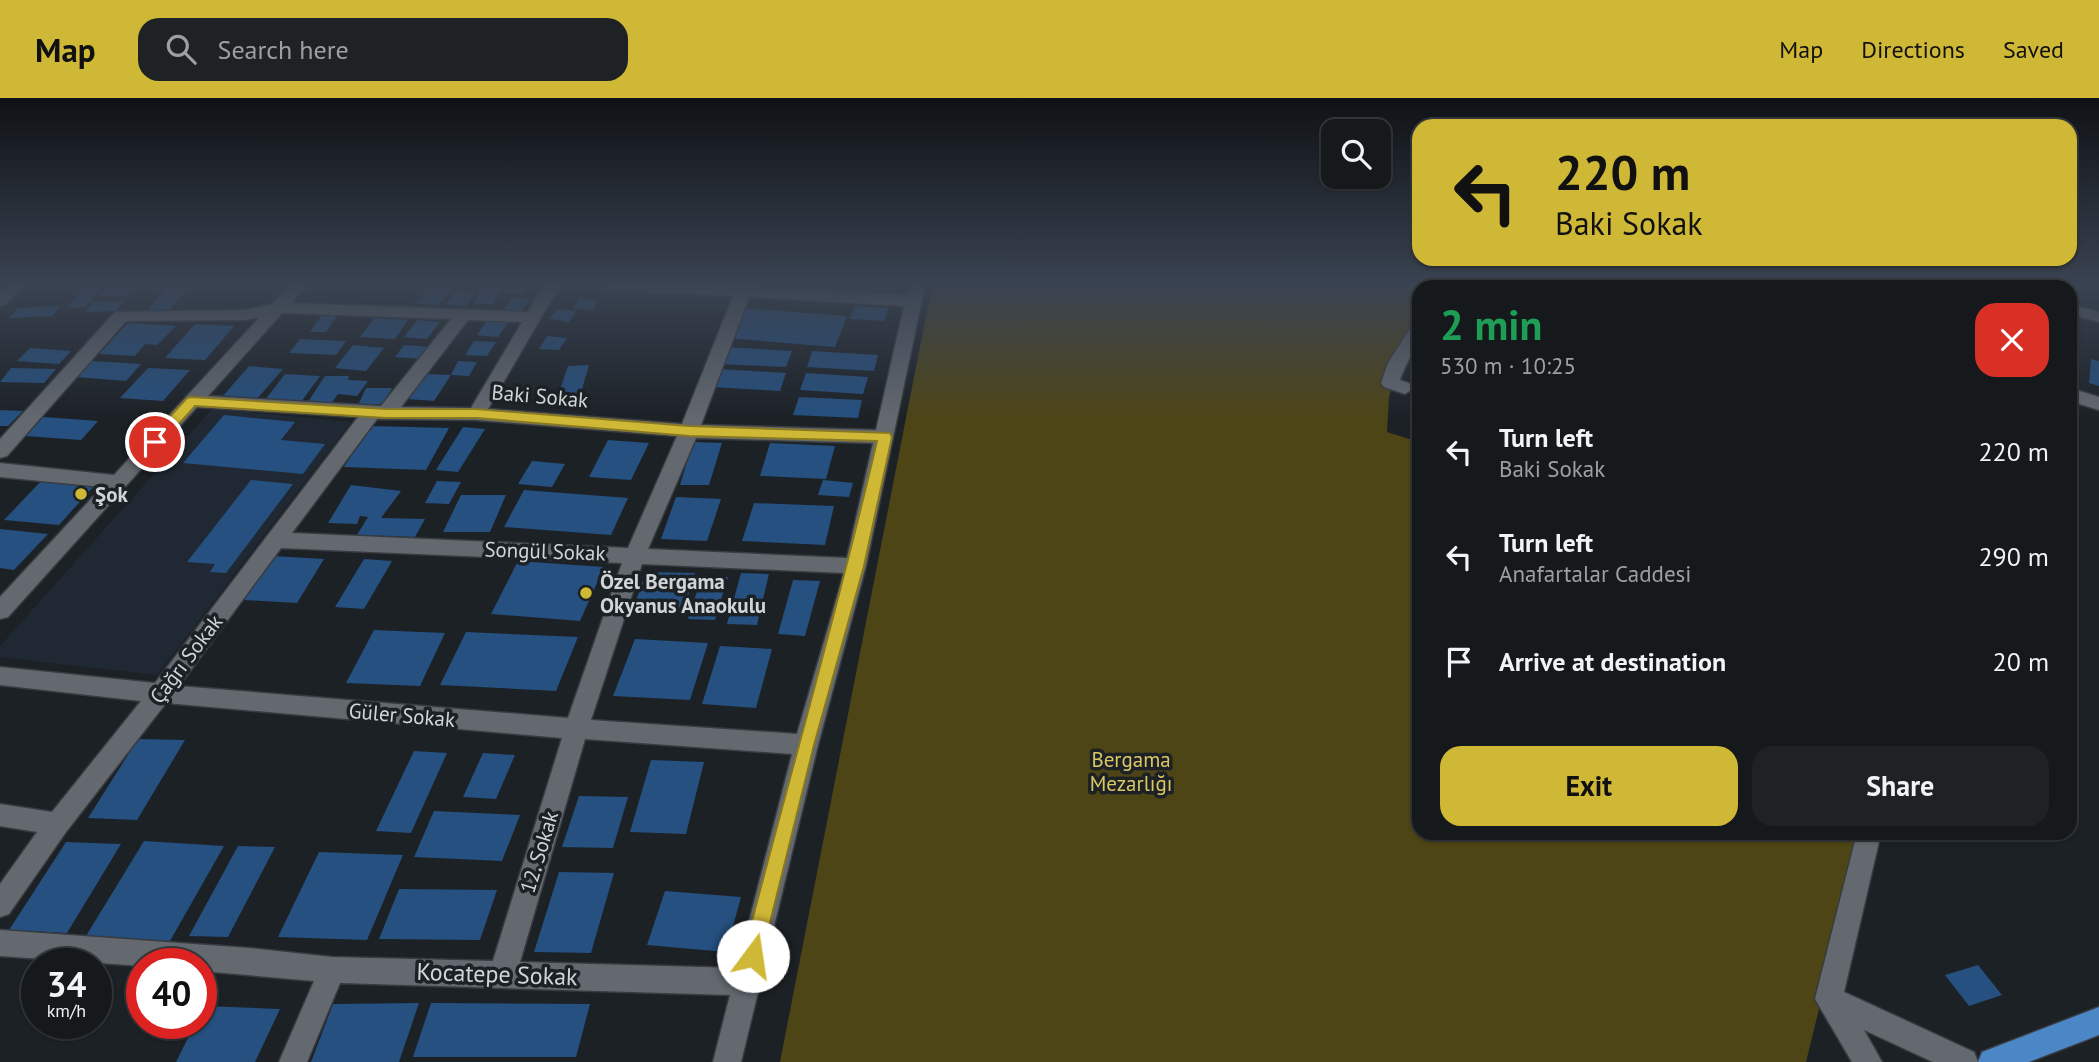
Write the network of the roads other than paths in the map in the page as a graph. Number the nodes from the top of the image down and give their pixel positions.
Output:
1 (108, 330) edge
2 (259, 330) edge
3 (450, 330) edge
4 (526, 330) edge
5 (728, 330) edge
6 (907, 330) edge
7 (1412, 339) edge
8 (1405, 388) dead end
9 (2077, 396) edge
10 (191, 401) junction
11 (2099, 404) edge
12 (379, 413) junction
13 (476, 414) junction
14 (689, 431) junction
15 (885, 437) junction
16 (0, 451) edge
17 (0, 470) edge
18 (118, 482) junction
19 (276, 540) junction
20 (635, 555) junction
21 (856, 566) junction
22 (3, 603) edge
23 (0, 676) edge
24 (160, 694) junction
25 (576, 729) junction
26 (806, 745) junction
27 (0, 815) edge
28 (57, 824) junction
29 (1867, 840) edge
30 (0, 905) edge
31 (0, 943) edge
32 (332, 970) junction
33 (502, 974) junction
34 (746, 982) junction
35 (1829, 999) junction
36 (2099, 1021) edge
37 (293, 1062) edge
38 (727, 1062) edge
39 (1868, 1062) edge
40 (1964, 1062) edge
41 (1992, 1062) edge

1 - 16 street
2 - 10 street
3 - 12 street, Çağrı Sokak
4 - 13 street
5 - 14 street, 12. Sokak
6 - 15 street
7 - 8 street
9 - 11 street
10 - 12 street, Baki Sokak
10 - 18 street
12 - 13 street, Baki Sokak
12 - 19 street, Çağrı Sokak
13 - 14 street, Baki Sokak
14 - 15 street, Baki Sokak
14 - 20 street, 12. Sokak
15 - 21 street
17 - 18 street
18 - 22 street
19 - 20 street, Songül Sokak
19 - 24 street, Çağrı Sokak
20 - 21 street, Songül Sokak
20 - 25 street, 12. Sokak
21 - 26 street
23 - 24 street, Güler Sokak
24 - 25 street, Güler Sokak
24 - 28 street, Çağrı Sokak
25 - 26 street, Güler Sokak
25 - 33 street, 12. Sokak
26 - 34 street
27 - 28 street
28 - 30 street, Çağrı Sokak
29 - 35 street
31 - 32 street, Kocatepe Sokak
32 - 33 street, Kocatepe Sokak
32 - 37 street
33 - 34 street, Kocatepe Sokak
34 - 38 street
35 - 39 street
35 - 40 street
36 - 41 main road

